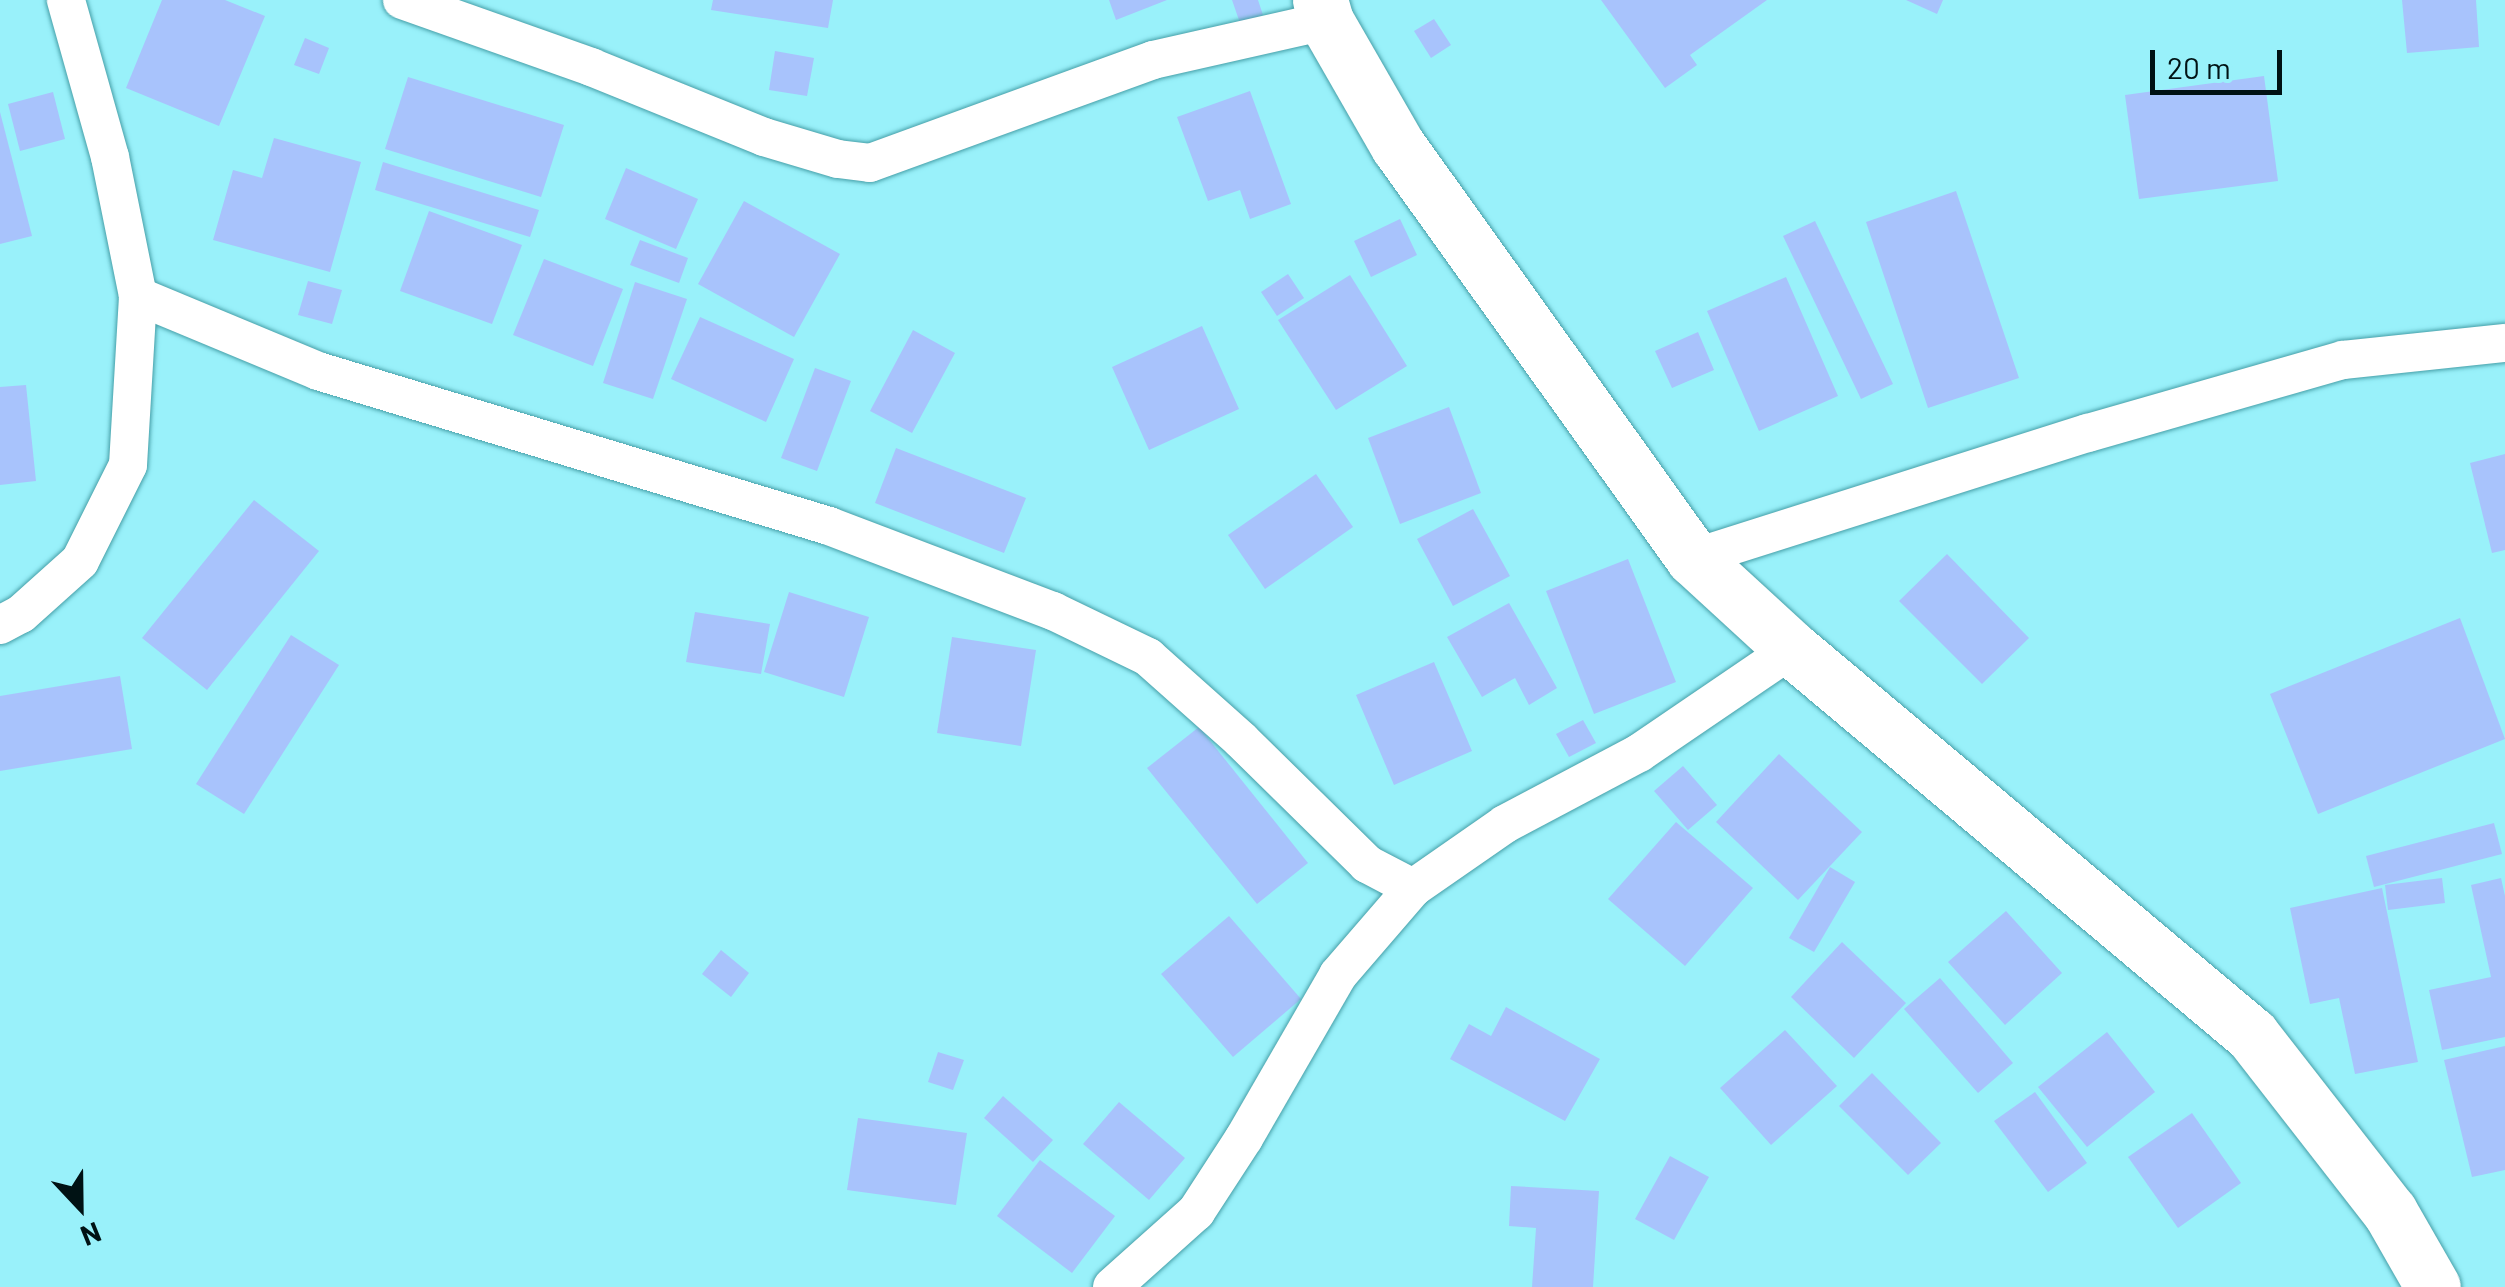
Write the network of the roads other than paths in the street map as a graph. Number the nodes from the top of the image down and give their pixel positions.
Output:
1 (66, 0) edge
2 (402, 0) edge
3 (1323, 11) edge
4 (138, 296) junction
5 (2505, 343) edge
6 (1694, 558) junction
7 (0, 626) edge
8 (1792, 650) junction
9 (1413, 888) junction
10 (1112, 1287) edge
11 (2433, 1287) edge

1 - 4 street
2 - 3 street
3 - 6 street
4 - 7 street
4 - 9 street
5 - 6 street
6 - 8 street
8 - 9 street
8 - 11 street
9 - 10 street

